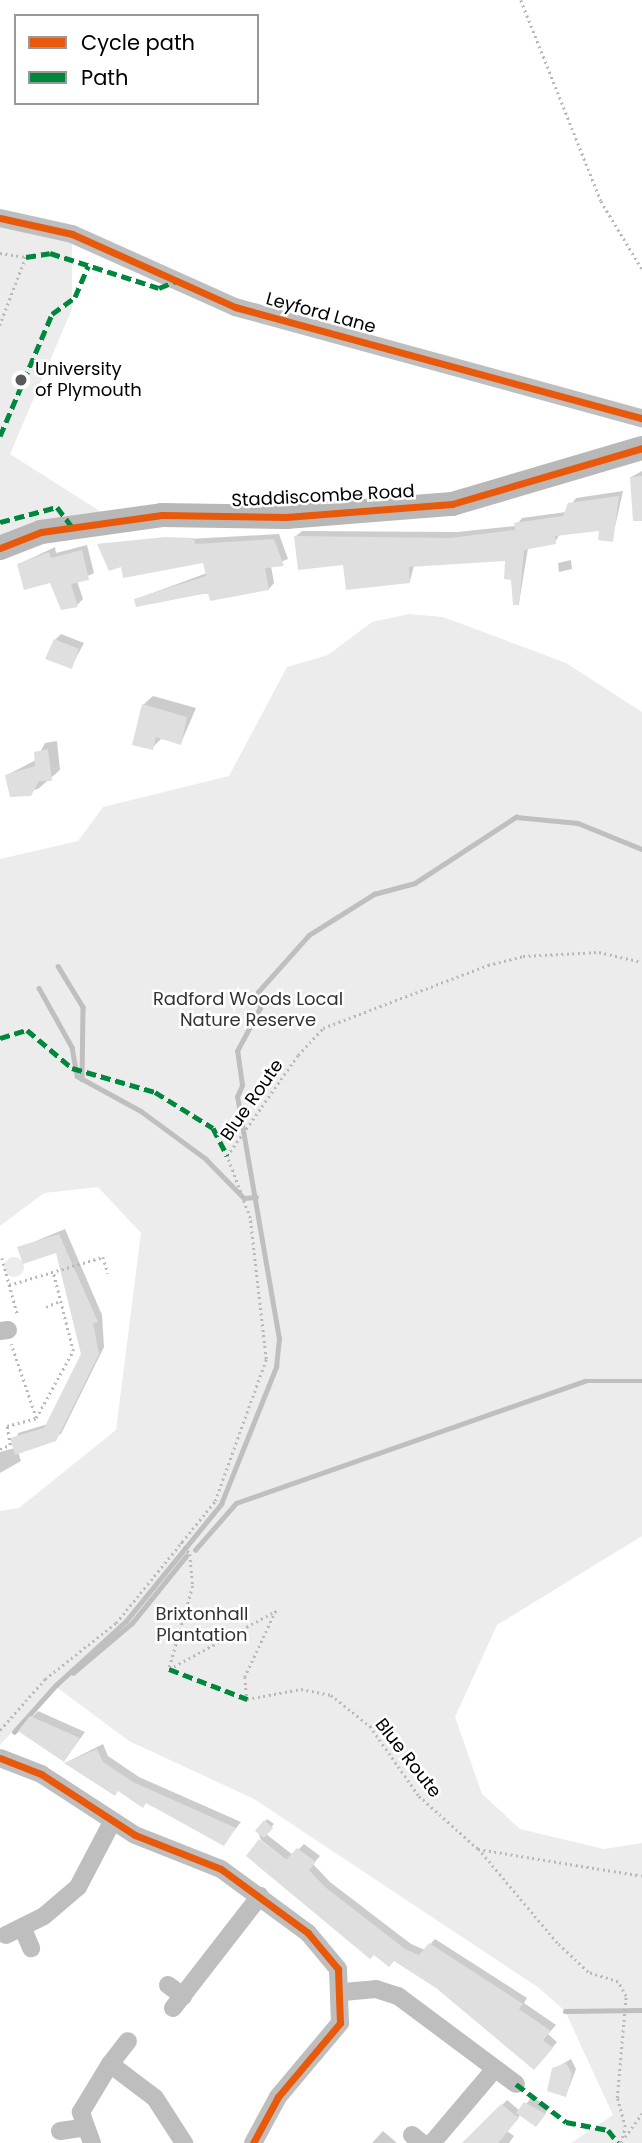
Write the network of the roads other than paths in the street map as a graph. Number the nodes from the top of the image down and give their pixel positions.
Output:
1 (0, 218) edge
2 (642, 418) edge
3 (642, 447) edge
4 (0, 548) edge
5 (0, 1758) edge
6 (112, 1822) junction
7 (260, 1896) junction
8 (31, 1948) dead end
9 (343, 1992) junction
10 (174, 1996) dead end
11 (128, 2041) dead end
12 (110, 2064) junction
13 (494, 2070) junction
14 (516, 2084) dead end
15 (60, 2131) dead end
16 (87, 2135) edge
17 (184, 2143) edge
18 (253, 2143) edge
19 (432, 2143) edge

1 - 2 street, Leyford Lane
3 - 4 street, Staddiscombe Road
5 - 6 street
6 - 7 street
6 - 8 street
7 - 9 street
7 - 10 street
9 - 13 street
9 - 18 street
11 - 12 street
12 - 16 street
12 - 17 street
13 - 14 street
13 - 19 street
15 - 16 street

